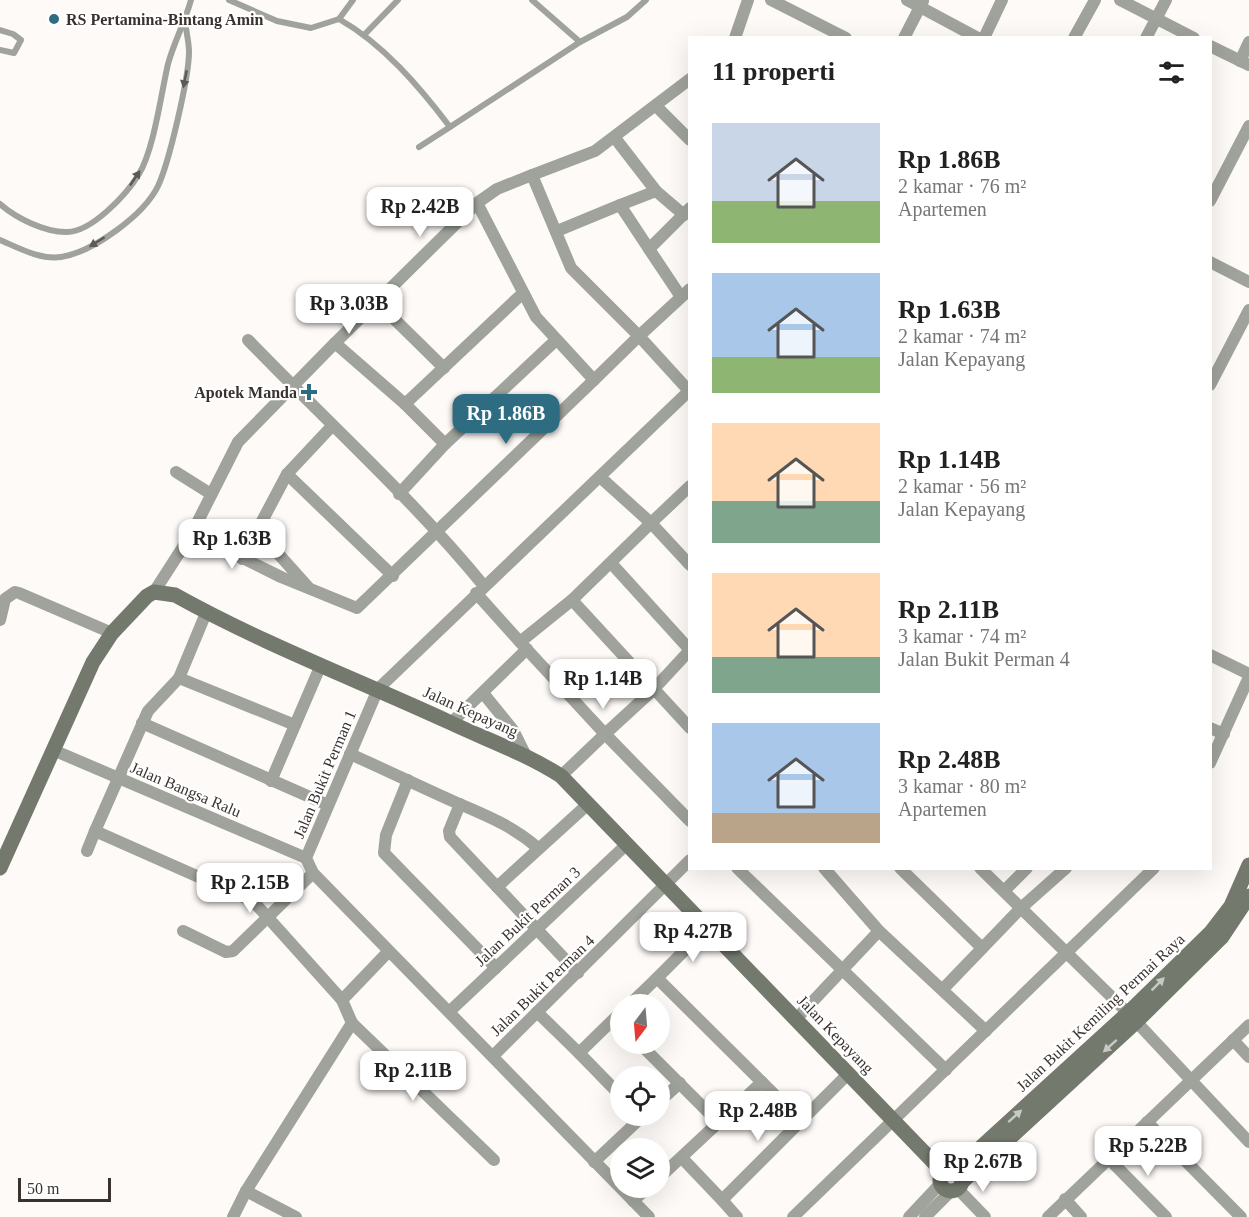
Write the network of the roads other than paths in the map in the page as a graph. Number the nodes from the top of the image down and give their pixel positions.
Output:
1 (191, 0) edge
2 (229, 0) edge
3 (353, 0) edge
4 (398, 0) edge
5 (532, 0) edge
6 (646, 0) edge
7 (748, 0) edge
8 (771, 0) edge
9 (907, 0) edge
10 (1002, 0) edge
11 (1095, 0) edge
12 (1120, 0) edge
13 (1166, 0) edge
14 (922, 3) edge
15 (339, 19) junction
16 (1156, 19) junction
17 (185, 21) junction
18 (0, 30) edge
19 (364, 34) junction
20 (736, 36) edge
21 (842, 36) edge
22 (905, 36) edge
23 (975, 36) edge
24 (985, 36) edge
25 (1075, 36) edge
26 (1147, 36) edge
27 (1190, 36) edge
28 (580, 42) junction
29 (1249, 42) edge
30 (0, 50) edge
31 (1212, 50) edge
32 (1244, 63) edge
33 (688, 81) edge
34 (656, 106) junction
35 (1249, 126) edge
36 (450, 127) junction
37 (615, 138) junction
38 (688, 138) edge
39 (419, 147) dead end
40 (532, 175) junction
41 (656, 191) junction
42 (1212, 197) edge
43 (477, 203) junction
44 (0, 204) edge
45 (620, 205) junction
46 (687, 212) edge
47 (557, 231) junction
48 (0, 240) edge
49 (649, 249) junction
50 (1212, 263) edge
51 (1249, 282) edge
52 (523, 293) junction
53 (685, 293) edge
54 (377, 302) junction
55 (1249, 310) edge
56 (639, 336) junction
57 (248, 339) dead end
58 (555, 340) junction
59 (335, 343) junction
60 (444, 368) junction
61 (594, 380) junction
62 (1212, 381) edge
63 (292, 386) junction
64 (688, 389) edge
65 (688, 393) edge
66 (405, 404) junction
67 (332, 426) junction
68 (445, 444) junction
69 (176, 472) dead end
70 (286, 474) junction
71 (600, 477) junction
72 (688, 488) edge
73 (211, 494) junction
74 (399, 494) junction
75 (651, 523) junction
76 (257, 530) junction
77 (440, 531) junction
78 (192, 533) junction
79 (242, 559) junction
80 (611, 563) junction
81 (688, 563) edge
82 (393, 576) junction
83 (480, 589) junction
84 (310, 590) junction
85 (154, 592) junction
86 (572, 600) junction
87 (206, 613) junction
88 (0, 620) edge
89 (112, 633) junction
90 (524, 646) junction
91 (688, 648) edge
92 (688, 652) edge
93 (1212, 656) edge
94 (320, 667) junction
95 (1249, 675) edge
96 (179, 678) junction
97 (378, 689) junction
98 (653, 690) junction
99 (483, 693) junction
100 (142, 723) junction
101 (451, 723) junction
102 (295, 725) junction
103 (688, 726) edge
104 (1212, 729) edge
105 (605, 734) junction
106 (1224, 734) junction
107 (53, 750) junction
108 (350, 754) junction
109 (525, 754) junction
110 (1212, 759) edge
111 (561, 776) junction
112 (119, 778) junction
113 (408, 780) junction
114 (271, 781) junction
115 (460, 804) junction
116 (328, 805) junction
117 (587, 805) junction
118 (688, 819) edge
119 (95, 831) junction
120 (626, 845) junction
121 (538, 848) junction
122 (87, 851) dead end
123 (306, 858) junction
124 (688, 862) edge
125 (1249, 865) edge
126 (0, 868) edge
127 (739, 870) edge
128 (826, 870) edge
129 (902, 870) edge
130 (982, 870) edge
131 (1025, 870) edge
132 (1064, 870) edge
133 (1152, 870) edge
134 (312, 873) junction
135 (666, 886) junction
136 (496, 887) junction
137 (1004, 891) junction
138 (1249, 896) edge
139 (1021, 908) junction
140 (268, 917) junction
141 (708, 927) junction
142 (537, 930) junction
143 (183, 931) dead end
144 (879, 932) junction
145 (982, 948) junction
146 (388, 952) junction
147 (1066, 954) junction
148 (496, 968) junction
149 (842, 969) junction
150 (578, 973) junction
151 (657, 978) junction
152 (943, 989) junction
153 (640, 994) edge
154 (342, 1000) junction
155 (450, 1011) junction
156 (537, 1012) junction
157 (1132, 1018) junction
158 (796, 1019) junction
159 (352, 1023) junction
160 (1249, 1025) edge
161 (610, 1026) edge
162 (986, 1031) junction
163 (1233, 1040) junction
164 (579, 1053) junction
165 (650, 1054) edge
166 (493, 1056) junction
167 (1249, 1057) edge
168 (946, 1070) junction
169 (849, 1073) junction
170 (1189, 1081) junction
171 (762, 1082) junction
172 (680, 1083) junction
173 (610, 1085) edge
174 (670, 1092) edge
175 (894, 1120) junction
176 (801, 1121) junction
177 (1147, 1122) junction
178 (719, 1123) junction
179 (632, 1126) edge
180 (1249, 1143) edge
181 (682, 1158) junction
182 (1109, 1159) junction
183 (494, 1160) dead end
184 (594, 1162) junction
185 (670, 1168) edge
186 (952, 1181) junction
187 (246, 1191) junction
188 (636, 1198) edge
189 (1065, 1199) junction
190 (722, 1200) junction
191 (633, 1201) junction
192 (233, 1217) edge
193 (296, 1217) edge
194 (649, 1217) edge
195 (737, 1217) edge
196 (793, 1217) edge
197 (909, 1217) edge
198 (925, 1217) edge
199 (985, 1217) edge
200 (1048, 1217) edge
201 (1082, 1217) edge
202 (1166, 1217) edge
203 (1241, 1217) edge

1 - 17 lane
2 - 15 lane
3 - 15 lane
4 - 19 lane
5 - 28 lane
6 - 28 lane
7 - 20 street
8 - 21 street
9 - 14 street
10 - 24 street
11 - 25 street
12 - 16 street
13 - 16 street
14 - 22 street
14 - 23 street
15 - 19 lane
16 - 26 street
16 - 27 street
44 -> 17 lane
17 -> 48 lane
18 - 30 lane
19 - 36 lane
28 - 36 lane
29 - 32 street
31 - 32 street
33 - 34 street
34 - 37 street
34 - 38 street
35 - 42 street
36 - 39 lane
37 - 40 street
37 - 41 street
40 - 43 street
40 - 47 street
41 - 45 street
41 - 46 street
43 - 52 street
43 - 54 street
45 - 47 street
45 - 49 street
46 - 49 street
47 - 56 street
49 - 53 street
50 - 51 street
52 - 58 street
52 - 60 street
53 - 56 street
54 - 59 street
54 - 60 street
55 - 62 street
56 - 61 street
56 - 64 street
57 - 63 street
58 - 61 street
58 - 68 street
59 - 63 street
59 - 66 street
60 - 66 street
61 - 77 street
63 - 67 street
63 - 73 street
65 - 71 street
66 - 68 street
67 - 70 street
67 - 74 street
68 - 74 street
69 - 73 street
70 - 76 street
70 - 82 street
71 - 75 street
71 - 83 street
72 - 75 street
73 - 78 street
74 - 77 street
75 - 80 street
75 - 81 street
76 - 79 street
76 - 84 street
77 - 82 street
77 - 83 street
78 - 79 street
78 - 85 street
79 - 84 street
80 - 86 street
80 - 91 street
82 - 84 street
83 - 90 street
83 - 97 street
85 - 87 street, Jalan Kepayang
85 - 89 street
86 - 90 street
86 - 98 street
87 - 94 street, Jalan Kepayang
87 - 96 street
88 - 89 street
89 - 107 street
90 - 99 street
90 - 105 street
92 - 98 street
93 - 95 street
94 - 97 street, Jalan Kepayang
94 - 102 street
95 - 106 street
96 - 100 street
96 - 102 street
97 - 101 street, Jalan Kepayang
97 - 108 street, Jalan Bukit Perman 1
98 - 103 street
98 - 105 street
99 - 101 street
99 - 109 street
100 - 112 street
100 - 114 street
101 - 109 street, Jalan Kepayang
102 - 114 street
104 - 106 street
105 - 111 street
105 - 118 street
106 - 110 street
107 - 112 street, Jalan Bangsa Ralu
107 - 126 street
108 - 113 street
108 - 116 street, Jalan Bukit Perman 1
109 - 111 street, Jalan Kepayang
111 - 117 street, Jalan Kepayang
112 - 119 street
112 - 123 street, Jalan Bangsa Ralu
113 - 115 street
113 - 148 street
114 - 116 street
115 - 121 street
115 - 136 street
116 - 123 street, Jalan Bukit Perman 1
117 - 120 street, Jalan Kepayang
117 - 121 street
119 - 122 street
119 - 140 street
120 - 135 street, Jalan Kepayang
120 - 142 street, Jalan Bukit Perman 3
121 - 136 street
123 - 134 street, Jalan Bukit Perman 1
124 - 135 street, Jalan Bukit Perman 4
157 -> 125 street, Jalan Bukit Kemiling Permai Raya
127 - 149 street
128 - 144 street
129 - 145 street
130 - 137 street
131 - 137 street
132 - 139 street
133 - 147 street
134 - 140 street
134 - 146 street
135 - 141 street, Jalan Kepayang
135 - 150 street, Jalan Bukit Perman 4
136 - 142 street
137 - 139 street
138 - 157 street, Jalan Bukit Kemiling Permai Raya
139 - 145 street
139 - 147 street
140 - 143 street
140 - 154 street
141 - 151 street
141 - 158 street, Jalan Kepayang
142 - 148 street, Jalan Bukit Perman 3
142 - 150 street
144 - 149 street
144 - 152 street
145 - 152 street
146 - 154 street
146 - 155 street
147 - 157 street
147 - 162 street
148 - 155 street, Jalan Bukit Perman 3
149 - 158 street
149 - 168 street
150 - 156 street, Jalan Bukit Perman 4
151 - 153 street
151 - 171 street
152 - 162 street
154 - 159 street
155 - 166 street
156 - 164 street
156 - 166 street, Jalan Bukit Perman 4
157 - 170 street
157 - 186 street, Jalan Bukit Kemiling Permai Raya
158 - 169 street, Jalan Kepayang
159 - 183 street
159 - 187 street
160 - 163 street
161 - 164 street
162 - 168 street
163 - 167 street
163 - 170 street
164 - 173 street
165 - 172 street
166 - 184 street
168 - 175 street
169 - 175 street, Jalan Kepayang
169 - 176 street
170 - 177 street
170 - 180 street
171 - 176 street
171 - 178 street
172 - 174 street
172 - 178 street
175 - 186 street, Jalan Kepayang
175 - 196 street
176 - 190 street
177 - 182 street
177 - 203 street
178 - 181 street
179 - 184 street
181 - 185 street
181 - 190 street
182 - 189 street
182 - 202 street
184 - 191 street
186 - 197 street
186 - 198 street
186 - 199 street
187 - 192 street
187 - 193 street
188 - 191 street
189 - 200 street
189 - 201 street
190 - 195 street
191 - 194 street

